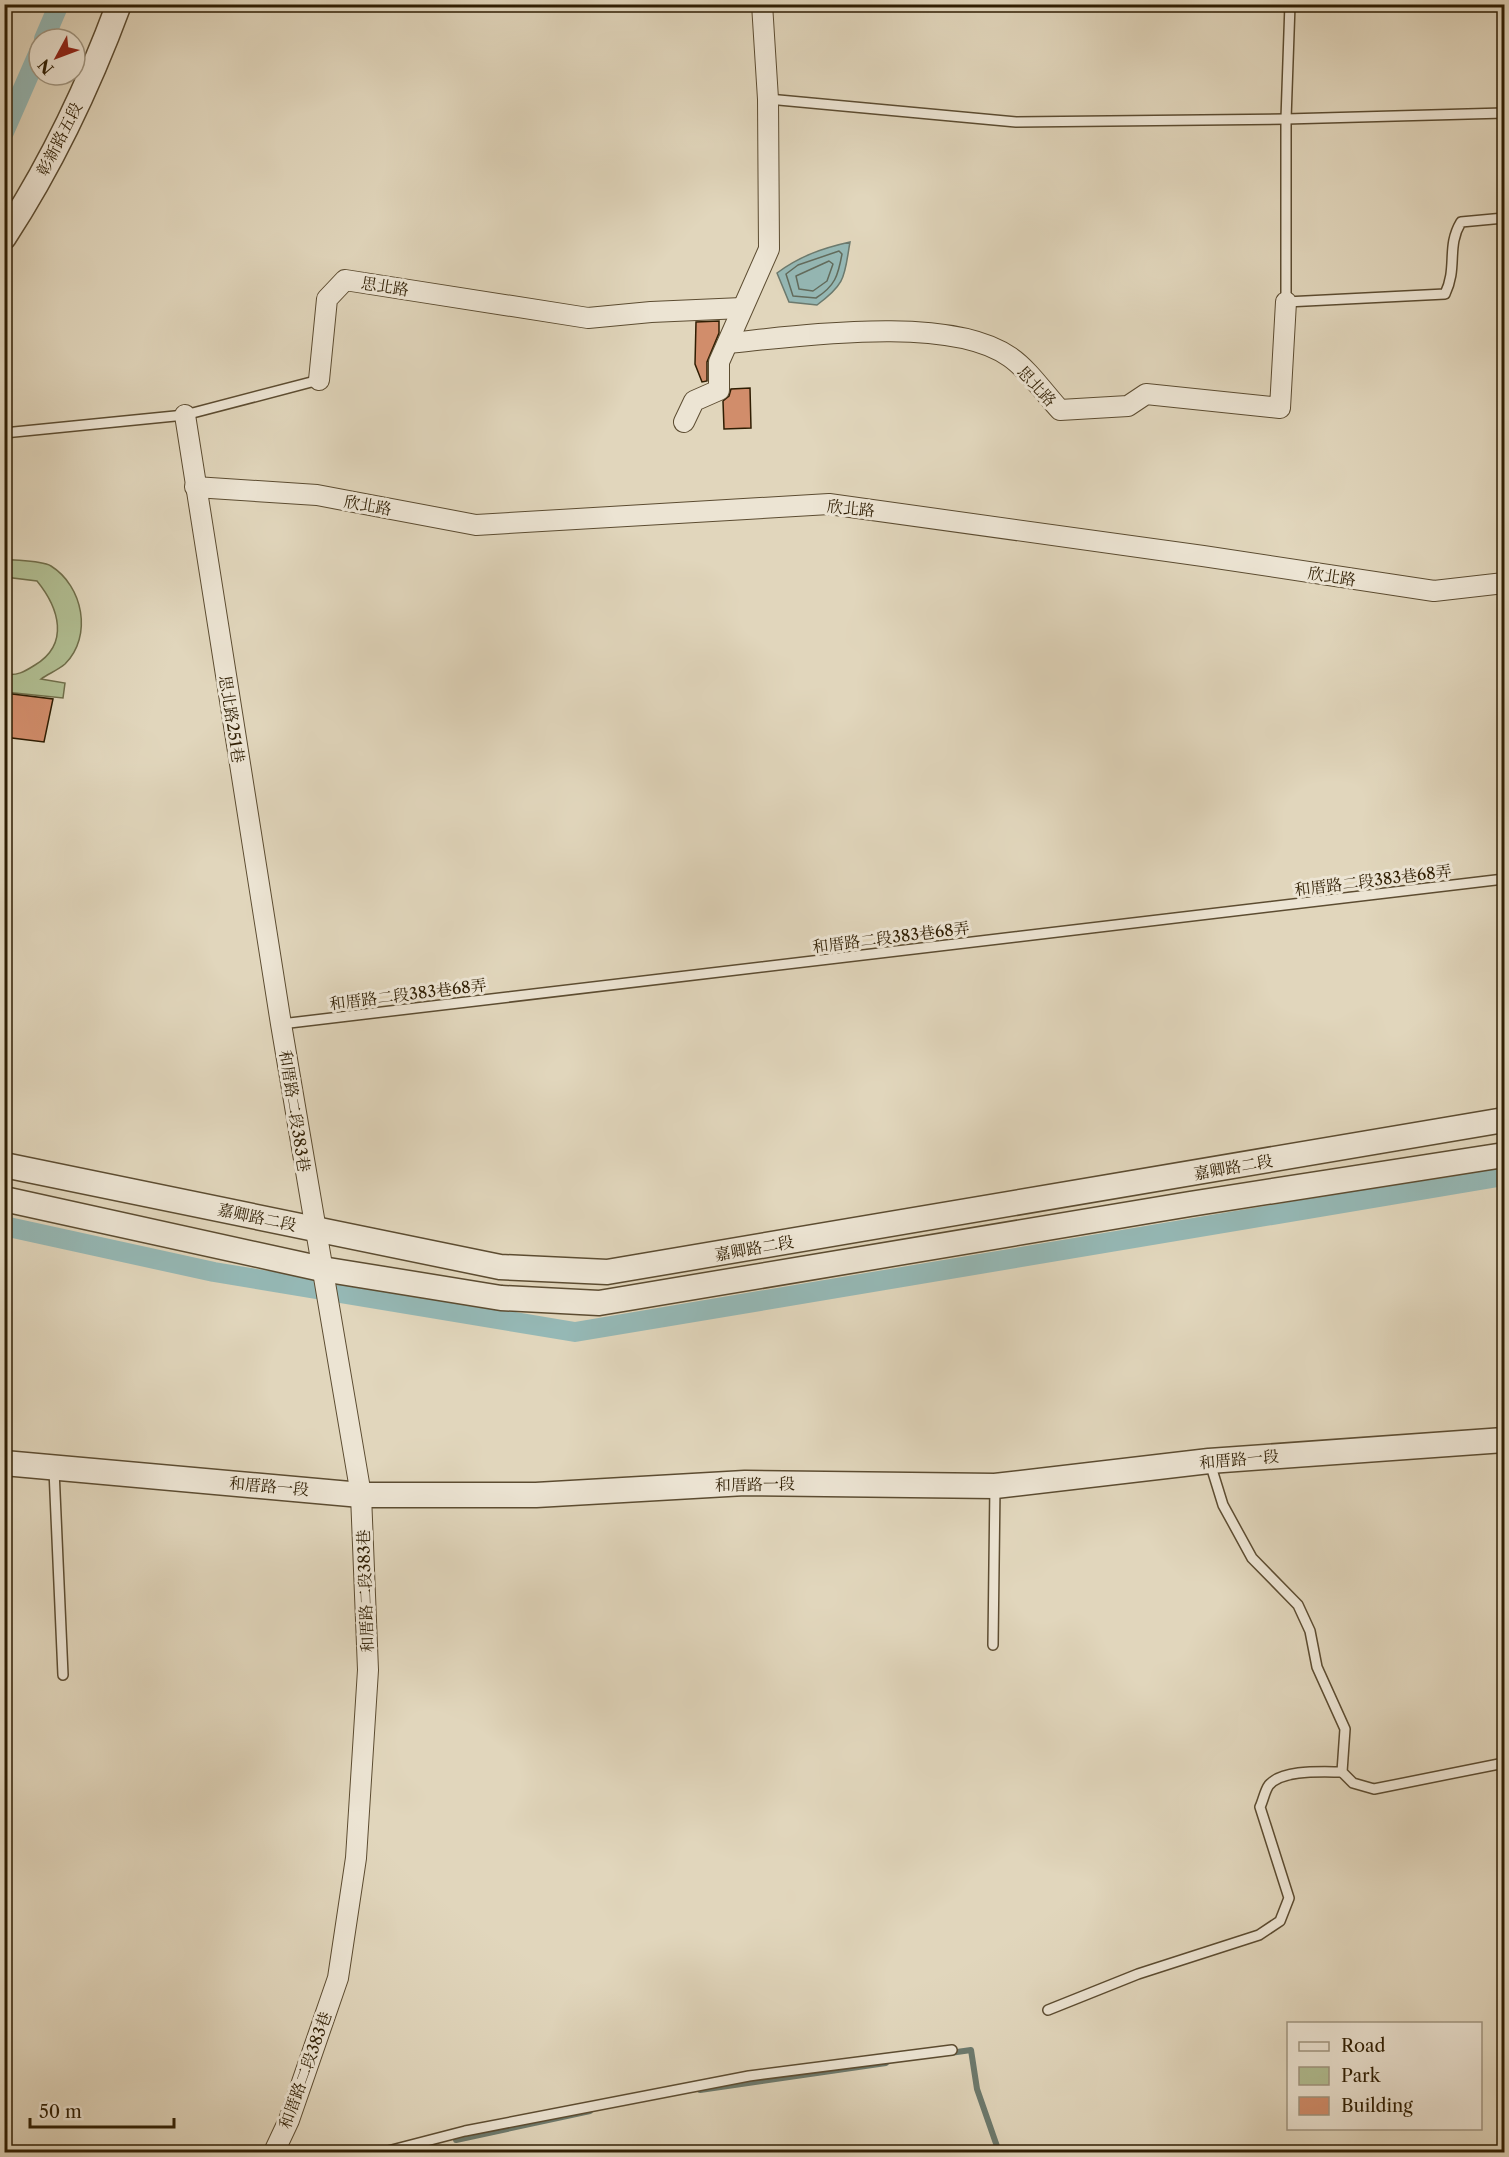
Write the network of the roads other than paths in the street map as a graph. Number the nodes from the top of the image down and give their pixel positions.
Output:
1 (119, 4) edge
2 (762, 4) edge
3 (1290, 4) edge
4 (768, 99) junction
5 (1504, 113) edge
6 (1286, 119) junction
7 (1504, 218) edge
8 (4, 237) edge
9 (1286, 302) junction
10 (742, 308) junction
11 (728, 343) junction
12 (319, 380) joint
13 (185, 415) junction
14 (684, 422) dead end
15 (4, 433) edge
16 (195, 487) junction
17 (1504, 583) edge
18 (1504, 879) edge
19 (280, 1024) junction
20 (1504, 1120) edge
21 (1504, 1155) edge
22 (4, 1165) edge
23 (4, 1199) edge
24 (315, 1229) junction
25 (323, 1276) junction
26 (1504, 1440) edge
27 (1209, 1461) junction
28 (4, 1463) edge
29 (54, 1467) junction
30 (995, 1486) junction
31 (361, 1495) junction
32 (993, 1645) dead end
33 (63, 1675) dead end
34 (1504, 1763) edge
35 (1342, 1772) junction
36 (1048, 2010) dead end
37 (952, 2050) dead end
38 (274, 2152) edge
39 (384, 2152) edge

1 - 8 street, 彰新路五段
2 - 4 street
3 - 6 lane
4 - 6 lane
4 - 10 street
5 - 6 lane
6 - 9 lane
7 - 9 lane
9 - 11 street, 思北路
10 - 11 street
10 - 12 street, 思北路
11 - 14 street
12 - 13 lane, 思北路
13 - 15 lane, 思北路
13 - 16 street, 思北路251巷
16 - 17 street, 欣北路
16 - 19 street, 思北路251巷
18 - 19 lane, 和厝路二段383巷68弄
19 - 24 street, 和厝路二段383巷
20 - 24 street, 嘉卿路二段
21 - 25 street, 嘉卿路二段
22 - 24 street, 嘉卿路二段
23 - 25 street, 嘉卿路二段
24 - 25 street, 和厝路二段383巷
25 - 31 street, 和厝路二段383巷
26 - 27 street, 和厝路一段
27 - 30 street, 和厝路一段
27 - 35 lane
28 - 29 street, 和厝路一段
29 - 31 street, 和厝路一段
29 - 33 lane
30 - 31 street, 和厝路一段
30 - 32 lane
31 - 38 street, 和厝路二段383巷
34 - 35 lane
35 - 36 lane
37 - 39 lane

